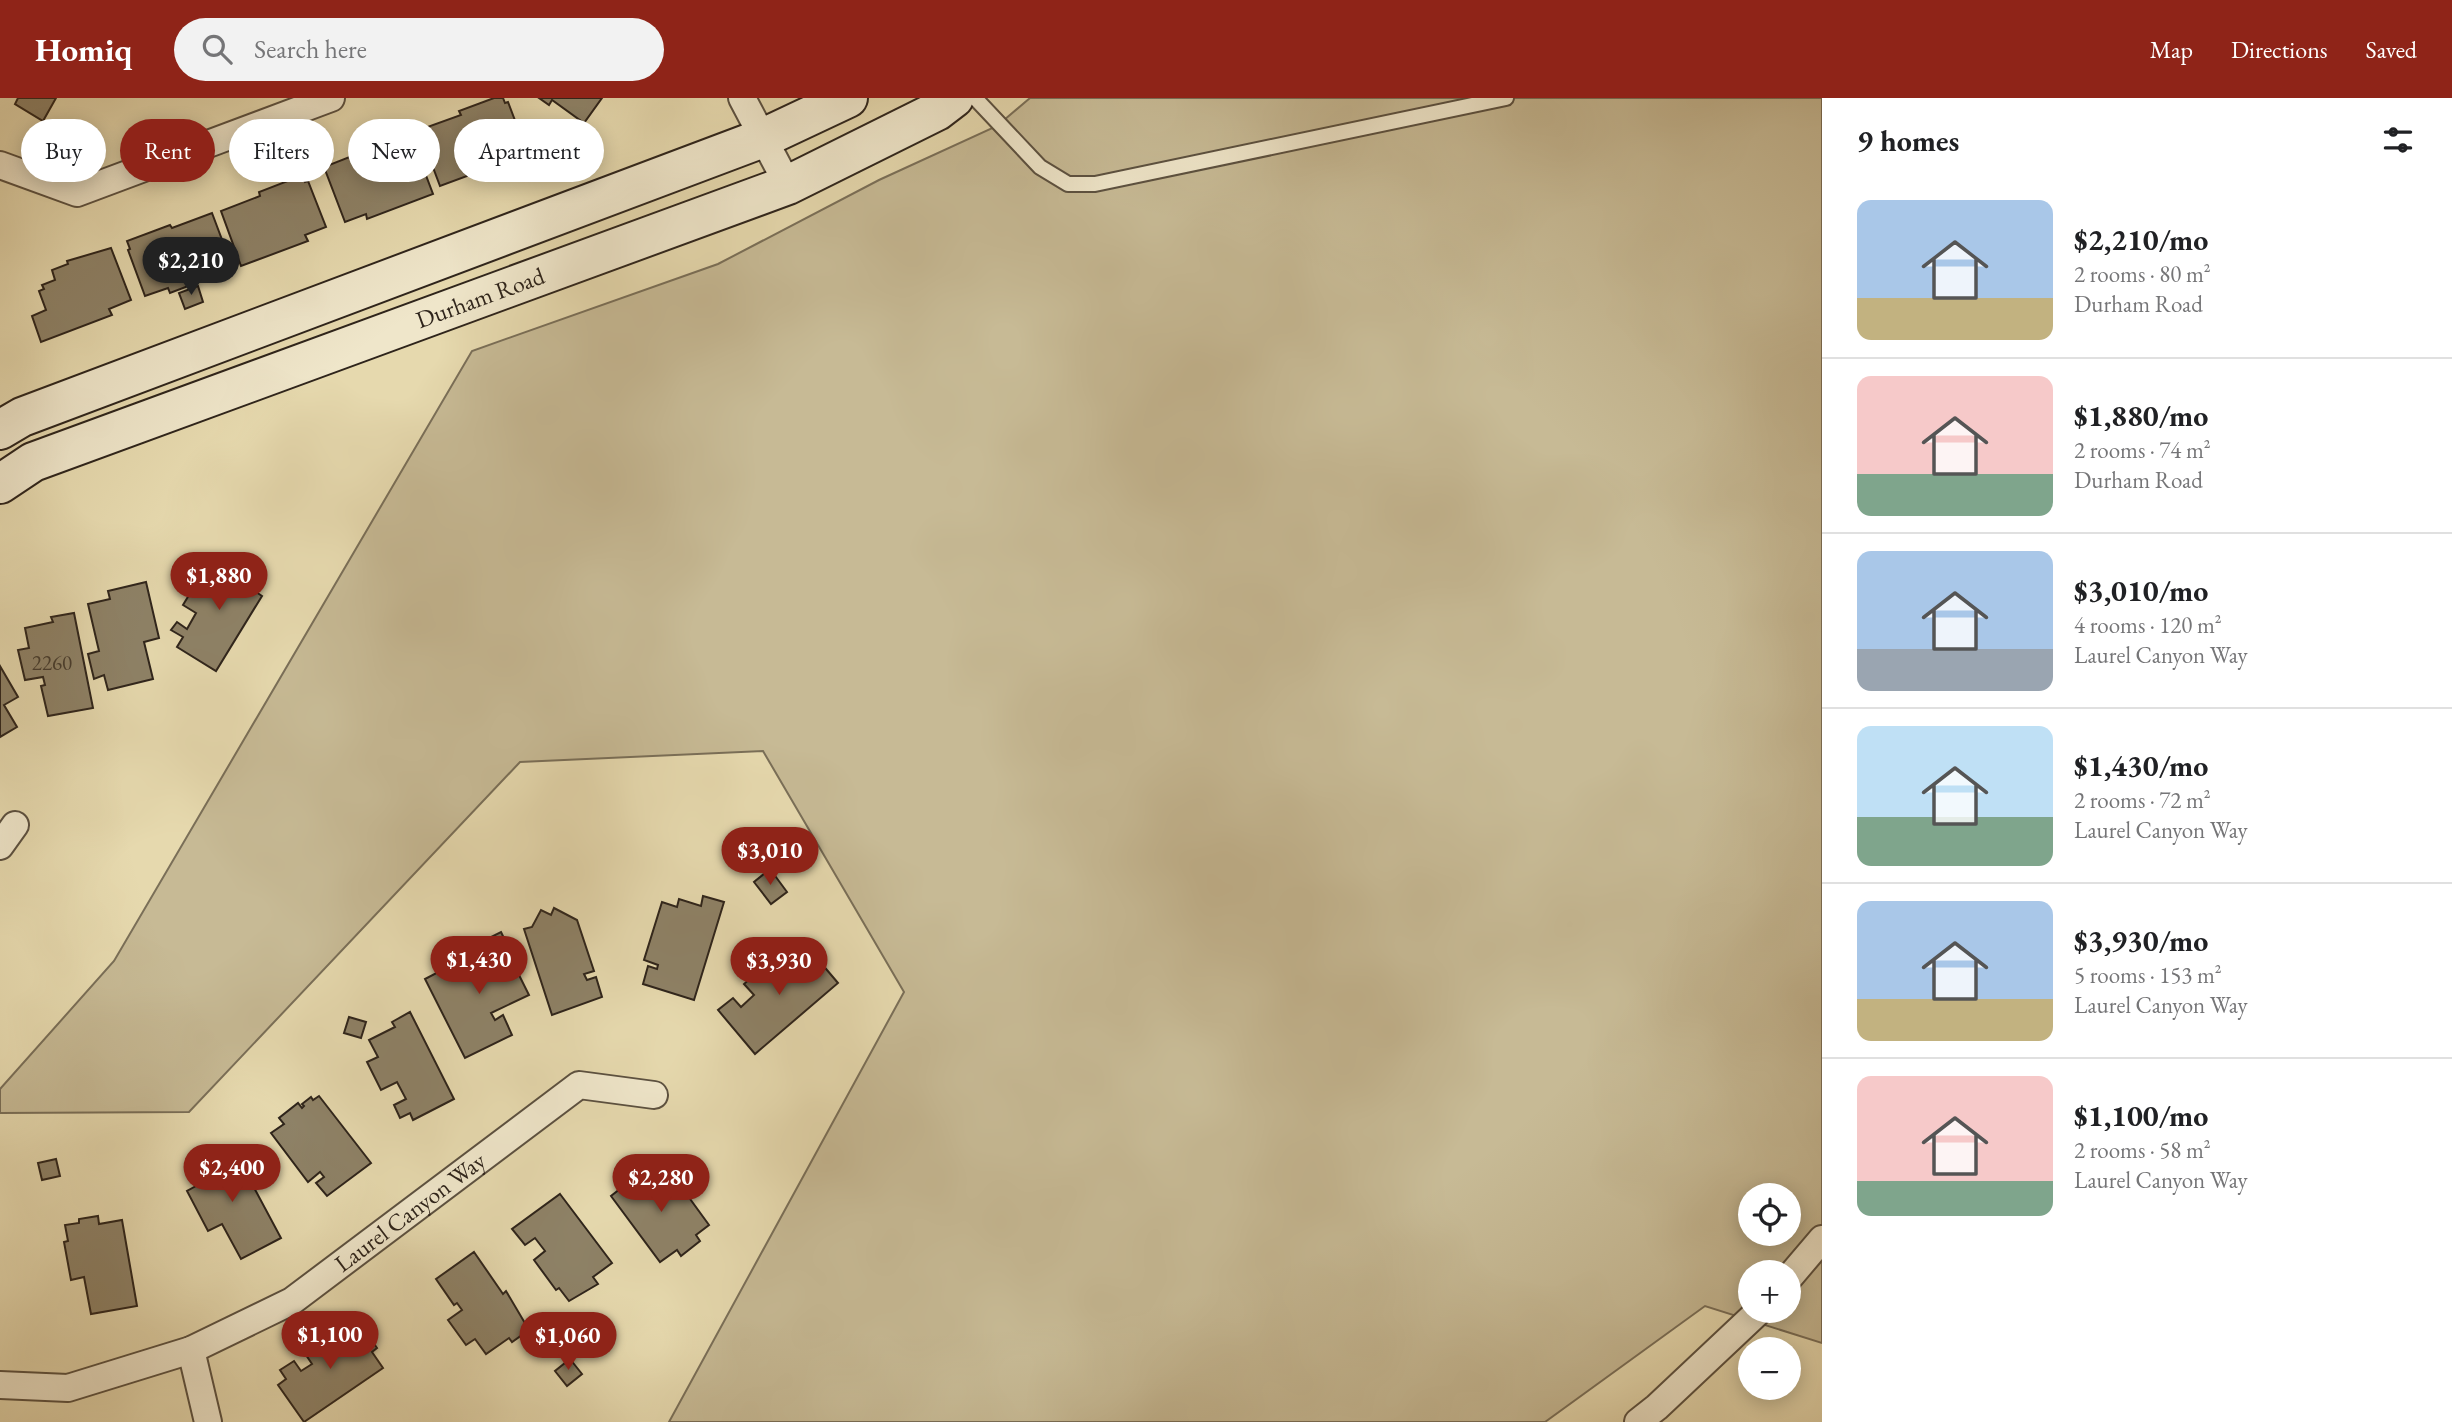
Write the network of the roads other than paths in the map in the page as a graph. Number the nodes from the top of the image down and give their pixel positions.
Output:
1 (331, 98) edge
2 (742, 98) edge
3 (848, 98) edge
4 (954, 98) edge
5 (975, 98) edge
6 (1506, 98) edge
7 (763, 138) junction
8 (0, 165) edge
9 (788, 185) junction
10 (0, 430) edge
11 (0, 484) edge
12 (654, 1096) dead end
13 (1822, 1239) edge
14 (1801, 1264) edge
15 (1747, 1323) edge
16 (191, 1350) junction
17 (0, 1385) edge
18 (1655, 1417) edge
19 (208, 1422) edge

1 - 8 street
2 - 7 street
3 - 7 main road, Durham Road
4 - 9 main road, Durham Road
5 - 6 lane
7 - 9 street
7 - 10 main road, Durham Road
9 - 11 main road, Durham Road
12 - 16 street, Laurel Canyon Way
13 - 14 street
15 - 18 street
16 - 17 street, Laurel Canyon Way
16 - 19 street

